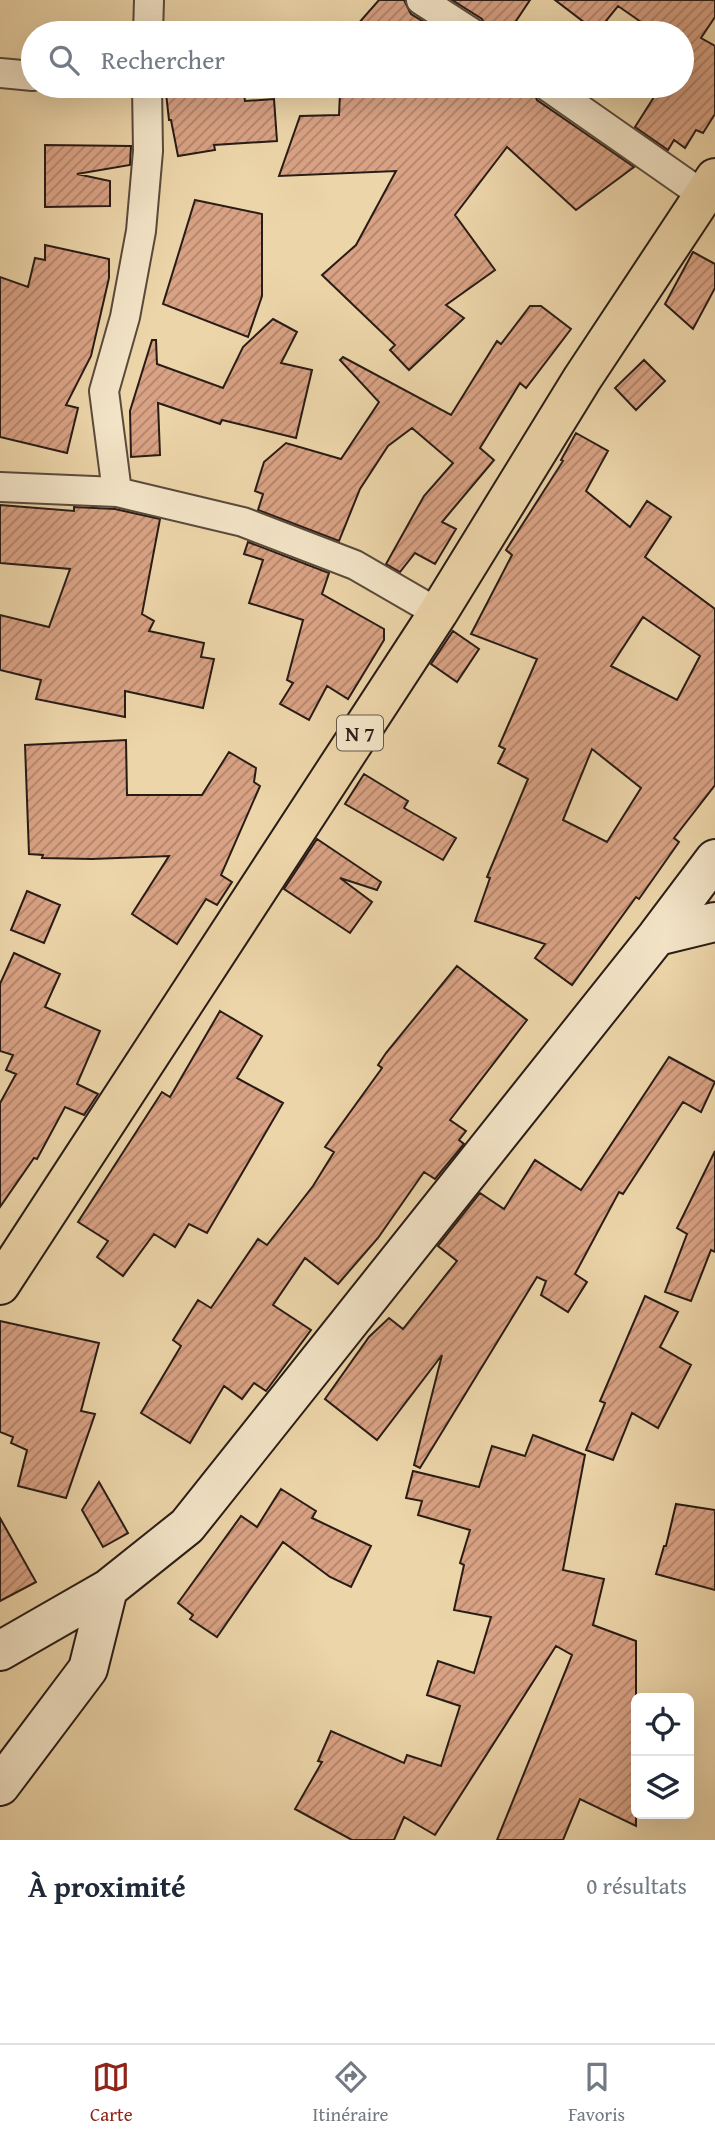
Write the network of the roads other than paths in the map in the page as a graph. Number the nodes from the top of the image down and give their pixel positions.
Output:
1 (149, 0) edge
2 (421, 0) edge
3 (148, 21) edge
4 (453, 21) edge
5 (0, 73) edge
6 (21, 75) edge
7 (147, 98) edge
8 (566, 98) edge
9 (709, 186) edge
10 (0, 487) edge
11 (117, 492) junction
12 (438, 613) junction
13 (715, 859) edge
14 (715, 922) edge
15 (657, 936) junction
16 (0, 1285) edge
17 (108, 1589) junction
18 (0, 1651) edge
19 (0, 1786) edge

1 - 3 street
2 - 4 street
5 - 6 street
7 - 11 street
8 - 9 street
9 - 12 main road, N 7
10 - 11 street
11 - 12 street
12 - 16 main road, N 7
13 - 15 street
14 - 15 street
15 - 17 street
17 - 18 street
17 - 19 street

